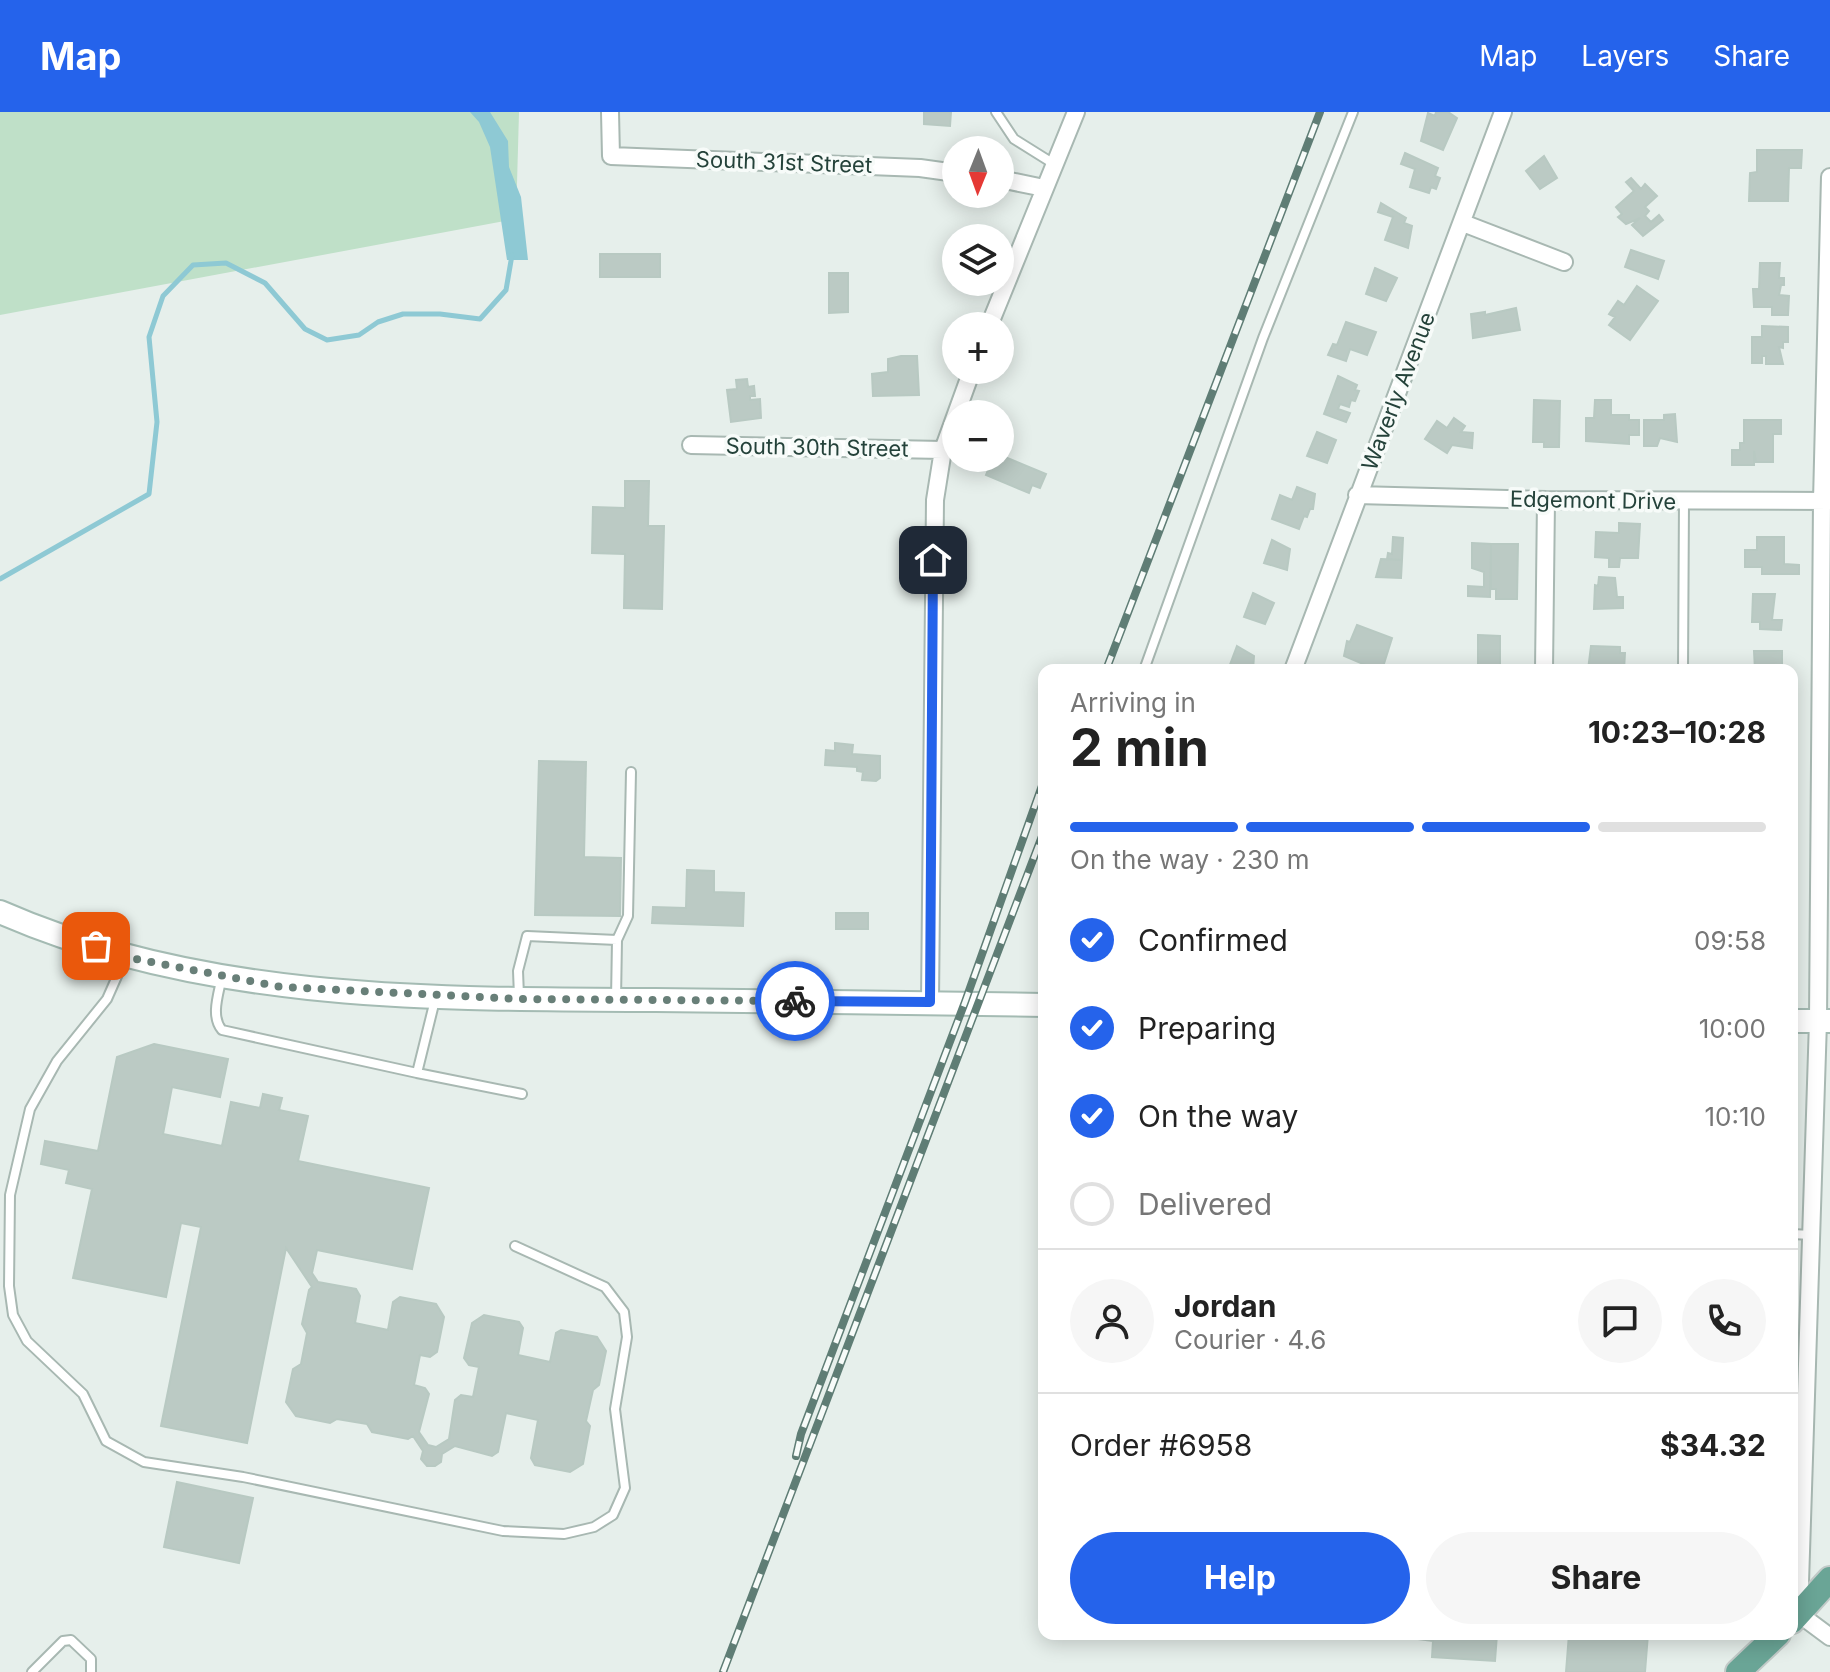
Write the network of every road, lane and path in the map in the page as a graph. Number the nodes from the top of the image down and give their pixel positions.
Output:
1 (610, 112) edge
2 (996, 112) edge
3 (1076, 112) edge
4 (1353, 112) edge
5 (1503, 112) edge
6 (1054, 164) junction
7 (942, 171) edge
8 (1830, 177) edge
9 (1014, 182) edge
10 (1044, 188) junction
11 (1463, 223) junction
12 (1564, 262) dead end
13 (995, 312) edge
14 (691, 445) dead end
15 (942, 450) edge
16 (942, 457) edge
17 (1357, 495) junction
18 (1546, 500) junction
19 (1684, 501) junction
20 (1826, 501) edge
21 (1146, 664) edge
22 (1295, 664) edge
23 (1544, 664) edge
24 (1683, 664) edge
25 (631, 772) dead end
26 (0, 912) edge
27 (617, 940) junction
28 (126, 956) junction
29 (222, 975) junction
30 (436, 995) junction
31 (520, 999) junction
32 (616, 1000) junction
33 (930, 1002) junction
34 (1038, 1005) edge
35 (1798, 1021) edge
36 (1824, 1021) edge
37 (417, 1073) junction
38 (522, 1094) dead end
39 (1798, 1234) edge
40 (1811, 1235) junction
41 (515, 1246) dead end
42 (1798, 1523) edge
43 (1830, 1579) edge
44 (1798, 1616) edge
45 (1798, 1619) edge
46 (1830, 1637) edge
47 (1772, 1640) edge
48 (32, 1672) edge
49 (91, 1672) edge
50 (1738, 1672) edge

1 - 7 street, South 31st Street
2 - 6 lane
3 - 6 street
4 - 21 lane
5 - 11 street, Waverly Avenue
6 - 10 street
8 - 20 street
9 - 10 street
10 - 13 street
11 - 12 street
11 - 17 street, Waverly Avenue
14 - 15 street, South 30th Street
16 - 33 street
17 - 18 street, Edgemont Drive
17 - 22 street, Waverly Avenue
18 - 19 street, Edgemont Drive
18 - 23 street
19 - 20 street, Edgemont Drive
19 - 24 lane
20 - 36 street
25 - 27 lane
26 - 28 main road
27 - 31 lane
27 - 32 lane
28 - 29 main road
28 - 41 lane
29 - 30 main road
29 - 37 lane
30 - 31 main road
30 - 37 lane
31 - 32 main road
32 - 33 main road
33 - 34 main road
35 - 36 main road
36 - 40 street
37 - 38 lane
39 - 40 lane
40 - 42 street
43 - 44 main road
45 - 46 street
47 - 50 main road
48 - 49 lane

